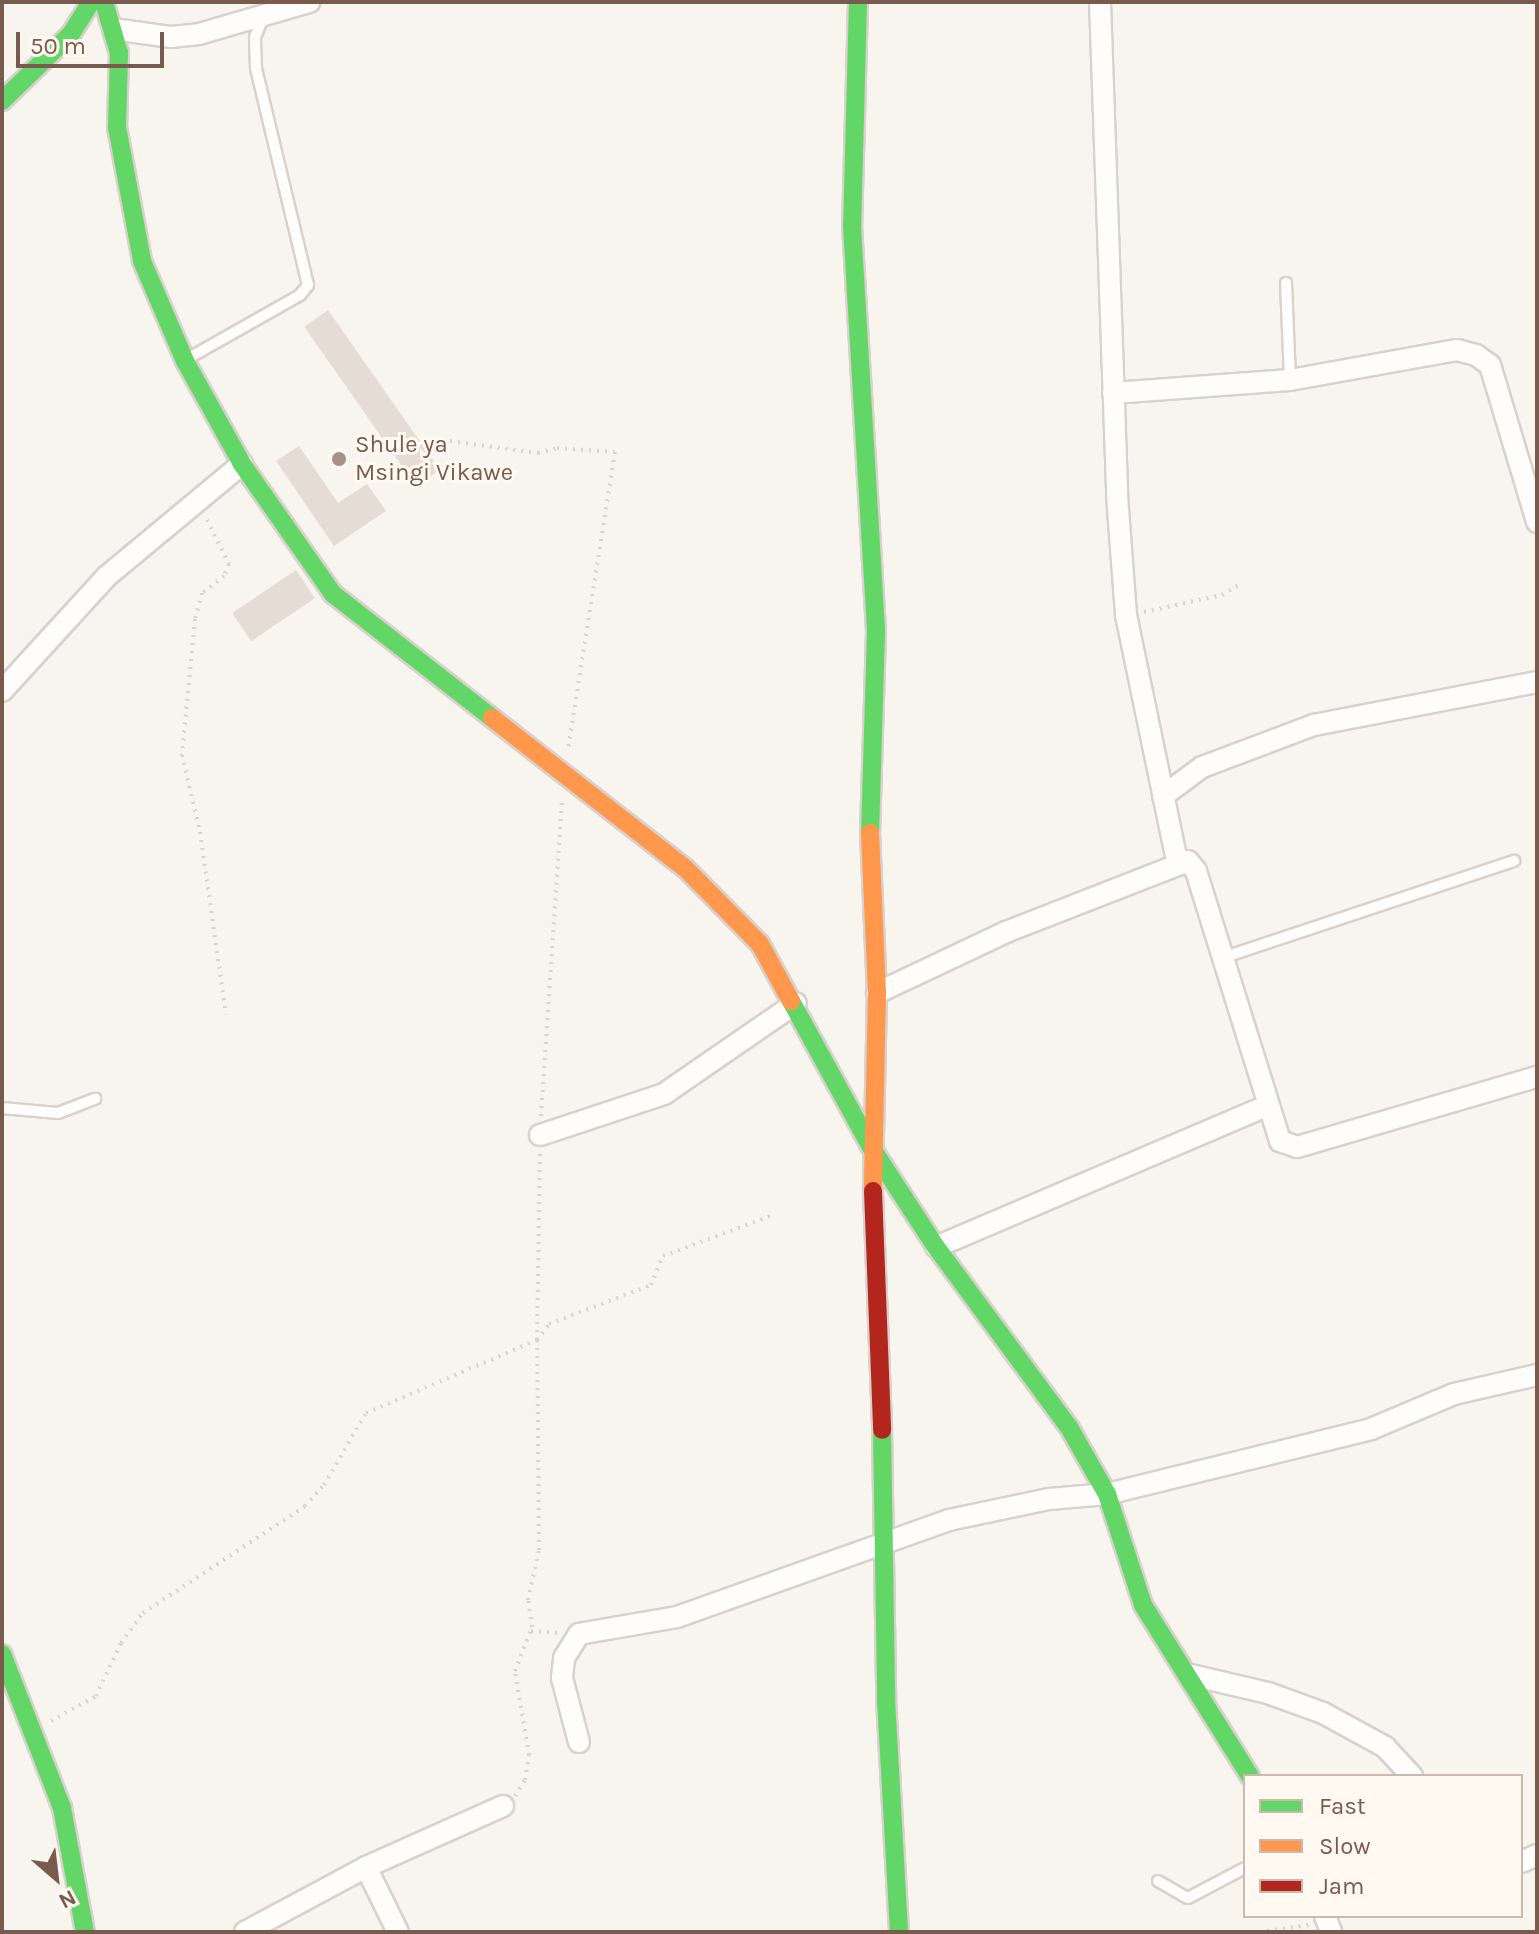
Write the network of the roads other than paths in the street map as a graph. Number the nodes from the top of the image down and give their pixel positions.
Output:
1 (91, 2) edge
2 (104, 2) edge
3 (309, 2) edge
4 (858, 2) edge
5 (1100, 2) edge
6 (265, 14) junction
7 (113, 29) junction
8 (2, 101) edge
9 (1286, 283) dead end
10 (185, 361) junction
11 (1290, 380) junction
12 (1113, 393) junction
13 (242, 464) junction
14 (1537, 522) edge
15 (1537, 682) edge
16 (2, 691) edge
17 (1163, 796) junction
18 (1177, 861) junction
19 (1514, 861) dead end
20 (1222, 958) junction
21 (877, 993) junction
22 (796, 1003) junction
23 (1537, 1077) edge
24 (95, 1099) dead end
25 (1266, 1106) junction
26 (2, 1108) edge
27 (540, 1135) road end
28 (871, 1147) junction
29 (936, 1247) junction
30 (1537, 1375) edge
31 (1107, 1494) junction
32 (882, 1544) junction
33 (2, 1654) edge
34 (1191, 1675) junction
35 (579, 1742) dead end
36 (1249, 1774) edge
37 (1410, 1774) edge
38 (503, 1806) road end
39 (366, 1867) junction
40 (1243, 1869) edge
41 (1158, 1881) dead end
42 (85, 1932) edge
43 (245, 1932) edge
44 (398, 1932) edge
45 (899, 1932) edge

1 - 8 street
2 - 7 street
3 - 6 street
4 - 21 street
5 - 12 street
6 - 7 street
6 - 10 lane
7 - 10 street
9 - 11 lane
10 - 13 street
11 - 12 street
11 - 14 street
12 - 17 street
13 - 16 street
13 - 22 street
15 - 17 street
17 - 18 street
18 - 20 street
18 - 21 street
19 - 20 lane
20 - 25 street
21 - 28 street
22 - 27 street
22 - 28 street
23 - 25 street
24 - 26 lane
25 - 29 street
28 - 29 street
28 - 32 street
29 - 31 street
30 - 31 street
31 - 32 street
31 - 34 street
32 - 35 street
32 - 45 street
33 - 42 street
34 - 36 street
34 - 37 street
38 - 39 street
39 - 43 street
39 - 44 street
40 - 41 lane

